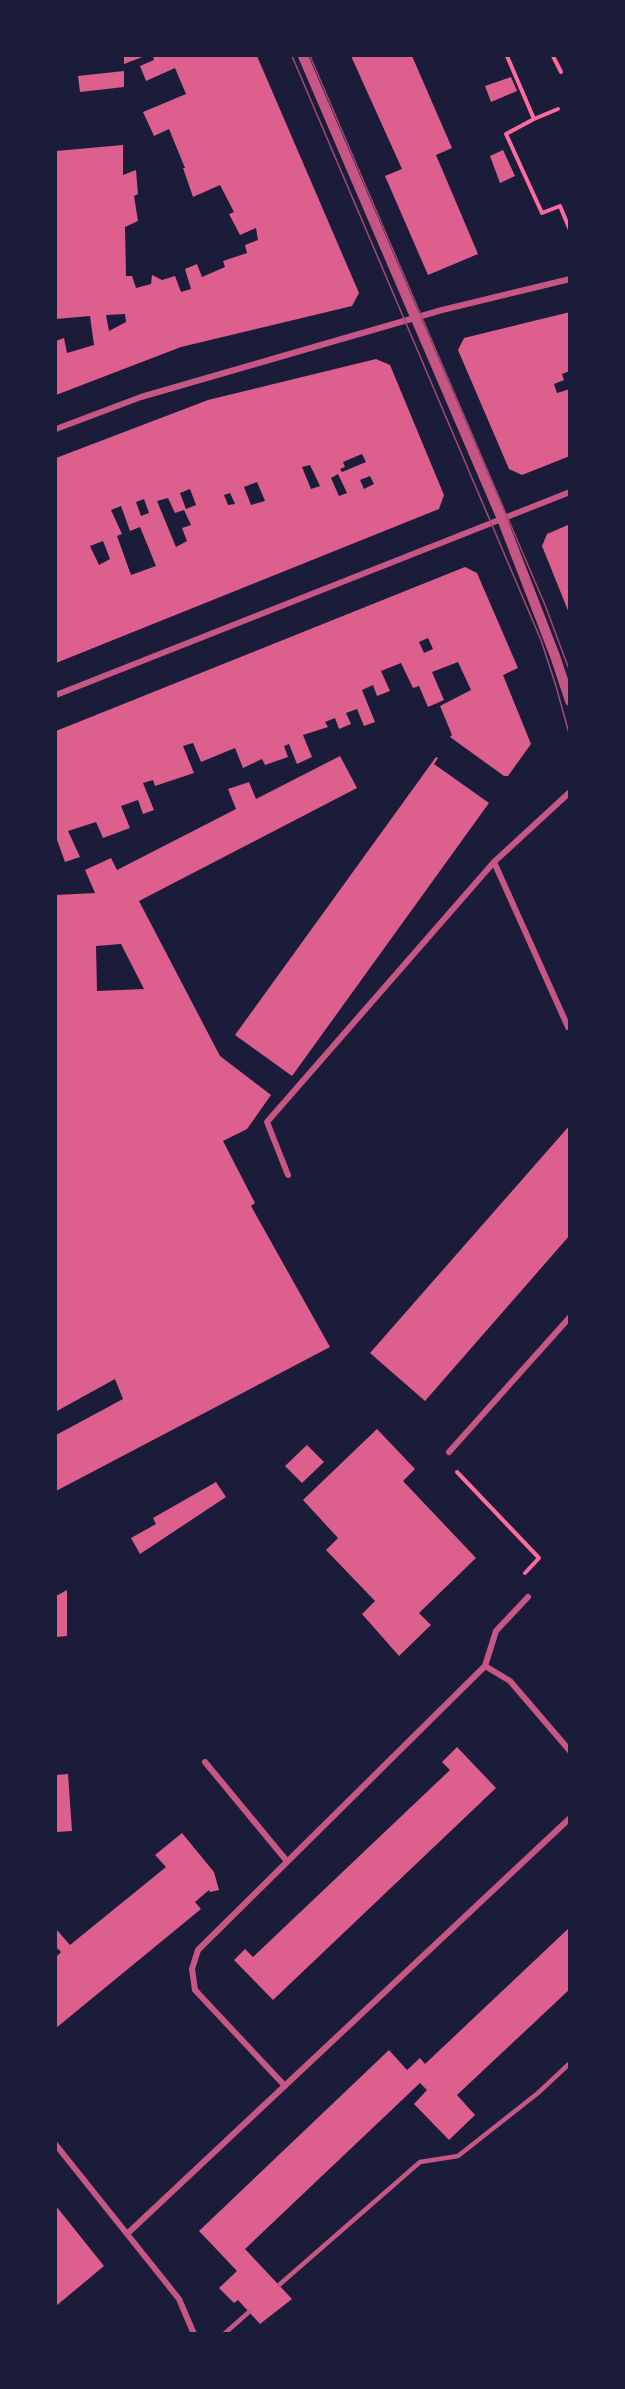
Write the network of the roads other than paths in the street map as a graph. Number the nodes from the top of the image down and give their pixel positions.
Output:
1 (303, 56) edge
2 (570, 279) edge
3 (416, 318) junction
4 (56, 429) edge
5 (570, 492) edge
6 (502, 519) junction
7 (56, 695) edge
8 (570, 701) edge
9 (570, 792) edge
10 (494, 862) junction
11 (568, 1027) edge
12 (288, 1175) dead end
13 (570, 1317) edge
14 (449, 1452) road end
15 (528, 1597) road end
16 (485, 1666) junction
17 (570, 1751) edge
18 (206, 1762) dead end
19 (570, 1818) edge
20 (563, 1824) junction
21 (570, 1831) edge
22 (286, 1860) junction
23 (570, 2063) edge
24 (285, 2086) junction
25 (56, 2145) edge
26 (128, 2233) junction
27 (279, 2285) dead end
28 (249, 2312) dead end
29 (194, 2334) edge
30 (224, 2334) edge

1 - 3 street
2 - 3 street
3 - 4 street
3 - 6 street
5 - 6 street
6 - 7 street
6 - 8 street
9 - 10 street
10 - 11 street
10 - 12 street
13 - 14 street
15 - 16 street
16 - 17 street
16 - 22 street
18 - 22 street
19 - 20 street
20 - 21 lane
20 - 24 street
22 - 24 street
23 - 27 lane
24 - 26 street
25 - 26 street
26 - 29 street
28 - 30 lane

